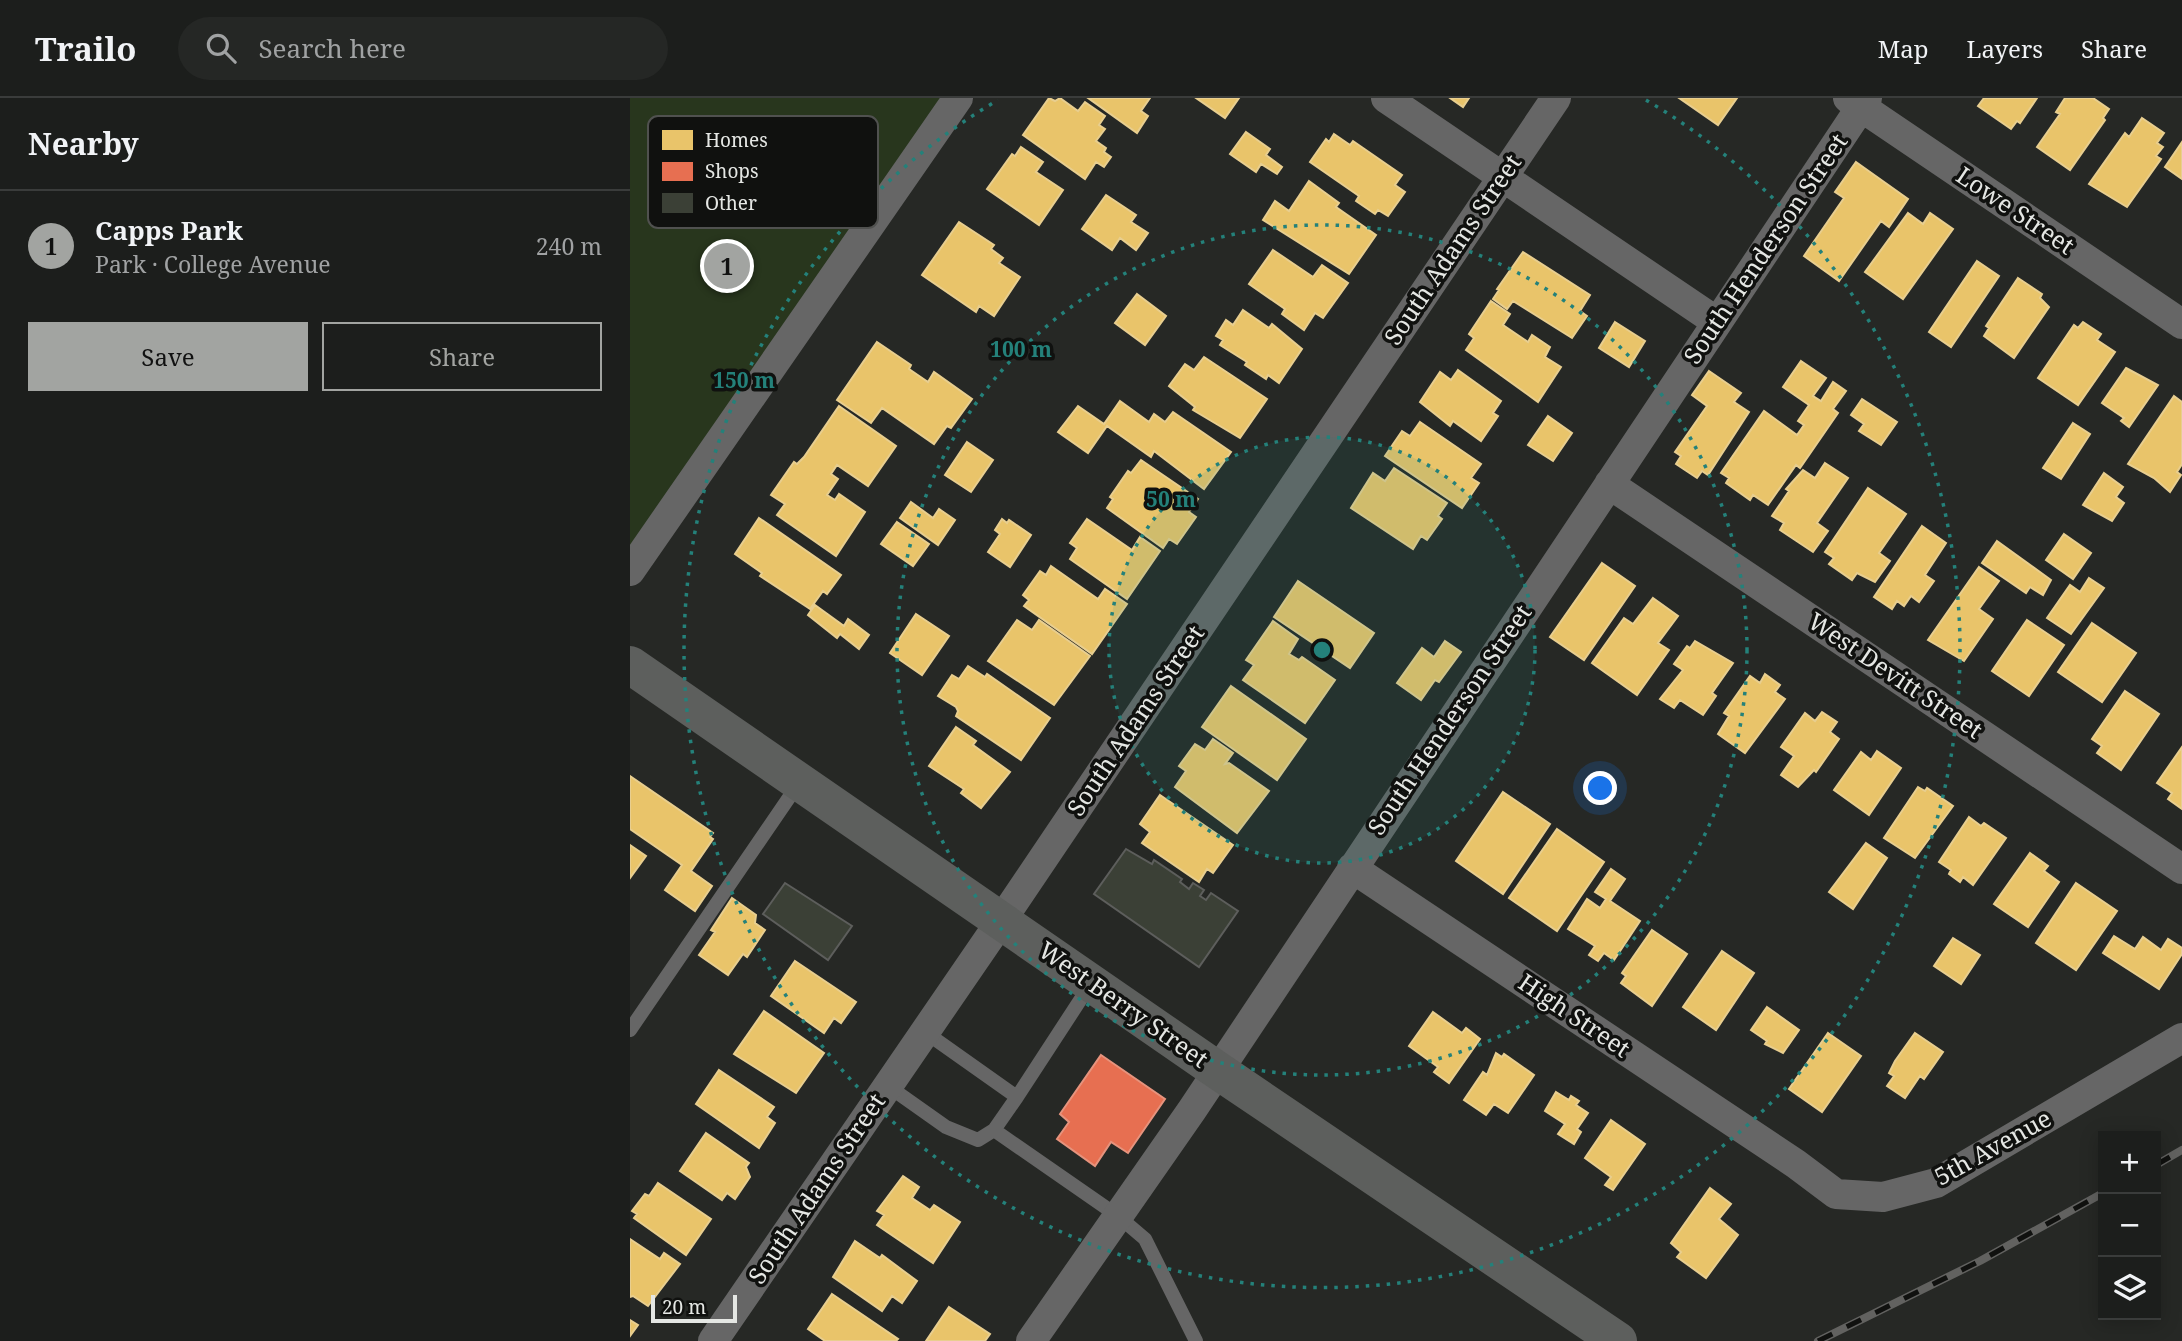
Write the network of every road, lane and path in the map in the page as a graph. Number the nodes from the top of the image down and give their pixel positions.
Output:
1 (958, 98) edge
2 (1386, 98) edge
3 (1556, 98) edge
4 (1859, 101) edge
5 (1503, 176) junction
6 (878, 213) edge
7 (868, 228) edge
8 (1717, 322) junction
9 (2182, 324) edge
10 (1609, 484) junction
11 (630, 571) edge
12 (630, 664) edge
13 (800, 782) junction
14 (1352, 868) junction
15 (2182, 869) edge
16 (1001, 921) junction
17 (1091, 983) junction
18 (630, 1030) edge
19 (925, 1032) junction
20 (2182, 1038) edge
21 (1217, 1070) junction
22 (888, 1086) junction
23 (1017, 1097) junction
24 (994, 1130) junction
25 (1796, 1164) joint
26 (1118, 1216) junction
27 (713, 1341) edge
28 (1031, 1341) edge
29 (1196, 1341) edge
30 (1618, 1341) edge

1 - 6 street
2 - 5 street
3 - 5 street, South Adams Street
4 - 8 street, South Henderson Street
4 - 9 street, Lowe Street
5 - 8 street
5 - 16 street, South Adams Street
7 - 11 street
8 - 10 street, South Henderson Street
10 - 14 street, South Henderson Street
10 - 15 street, West Devitt Street
12 - 13 main road, West Berry Street
13 - 16 main road, West Berry Street
13 - 18 lane
14 - 21 street, South Henderson Street
14 - 25 street, High Street
16 - 17 main road, West Berry Street
16 - 19 street, South Adams Street
17 - 21 main road, West Berry Street
17 - 23 lane
19 - 22 street, South Adams Street
19 - 23 lane
20 - 25 street, 5th Avenue
21 - 26 street, South Henderson Street
21 - 30 main road, West Berry Street
22 - 24 lane
22 - 27 street, South Adams Street
23 - 24 lane
24 - 26 lane
26 - 28 street, South Henderson Street
26 - 29 lane

